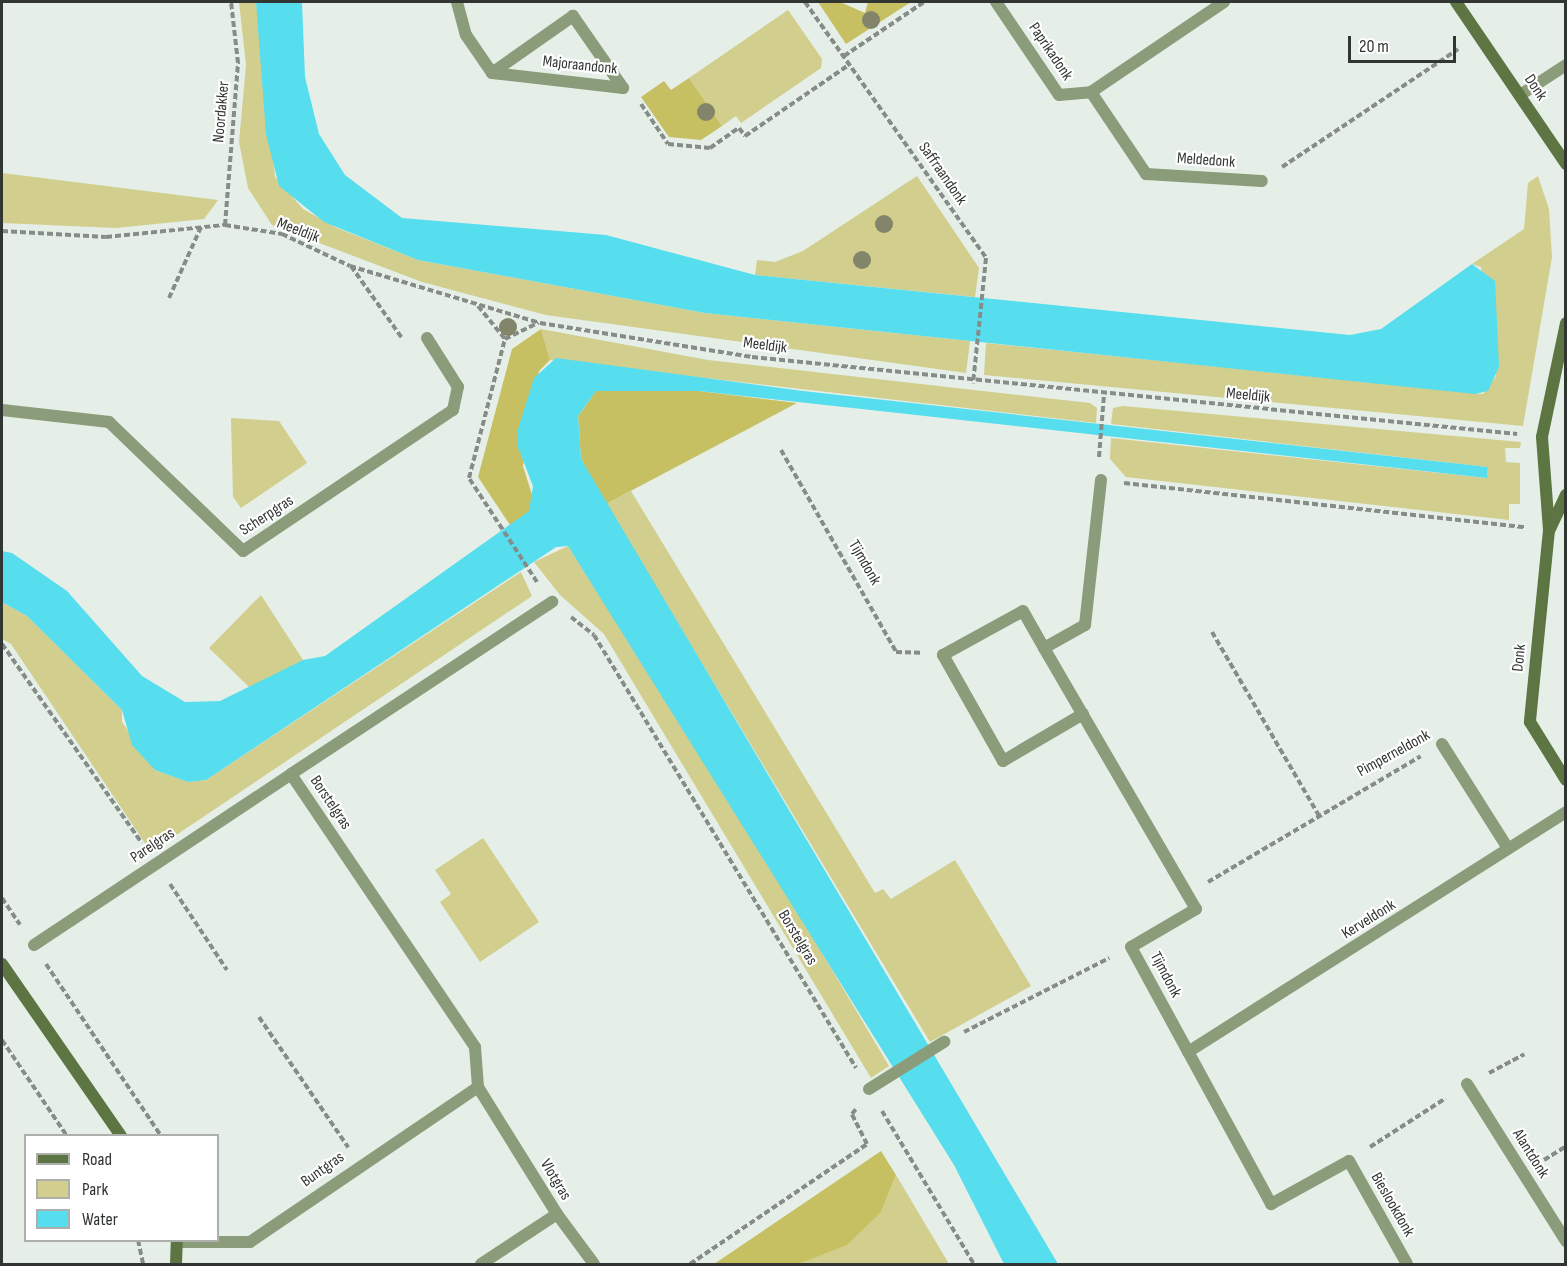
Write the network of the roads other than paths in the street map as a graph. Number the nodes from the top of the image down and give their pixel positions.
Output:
1 (457, 2) edge
2 (996, 2) edge
3 (1224, 2) edge
4 (1456, 2) edge
5 (1566, 65) edge
6 (492, 73) junction
7 (1091, 92) junction
8 (1520, 95) junction
9 (1566, 164) edge
10 (1262, 181) road end
11 (1566, 323) edge
12 (427, 338) road end
13 (2, 410) edge
14 (1101, 480) road end
15 (1566, 494) edge
16 (1549, 530) junction
17 (552, 602) road end
18 (1044, 648) junction
19 (1083, 714) junction
20 (1442, 744) road end
21 (291, 774) junction
22 (1566, 780) edge
23 (1566, 812) edge
24 (1507, 847) junction
25 (34, 945) road end
26 (2, 965) edge
27 (944, 1042) road end
28 (1188, 1052) junction
29 (1467, 1084) road end
30 (478, 1087) junction
31 (869, 1089) road end
32 (120, 1134) edge
33 (1349, 1161) joint
34 (557, 1214) junction
35 (1566, 1241) edge
36 (177, 1242) edge
37 (219, 1242) edge
38 (176, 1264) edge
39 (481, 1264) edge
40 (594, 1264) edge
41 (1407, 1264) edge

1 - 6 street
2 - 7 street, Paprikadonk
3 - 7 street
4 - 8 street, Donk
5 - 8 street
6 - 6 street, Majoraandonk
7 - 10 street, Meldedonk
8 - 9 street, Donk
11 - 16 street, Donk
12 - 13 street, Scherpgras
14 - 18 street
15 - 16 street, Donk
16 - 22 street, Donk
17 - 21 street, Borstelgras
18 - 19 street
18 - 19 street
19 - 28 street, Tijmdonk
20 - 24 street, Pimperneldonk
21 - 25 street, Parelgras
21 - 30 street, Borstelgras
23 - 24 street, Kerveldonk
24 - 28 street, Kerveldonk
26 - 32 street
27 - 31 street
28 - 33 street, Tijmdonk
29 - 35 street, Alantdonk
30 - 34 street, Vlotgras
30 - 37 street, Buntgras
33 - 41 street, Bieslookdonk
34 - 39 street, Vlotgras
34 - 40 street
36 - 38 street, Buntgras

